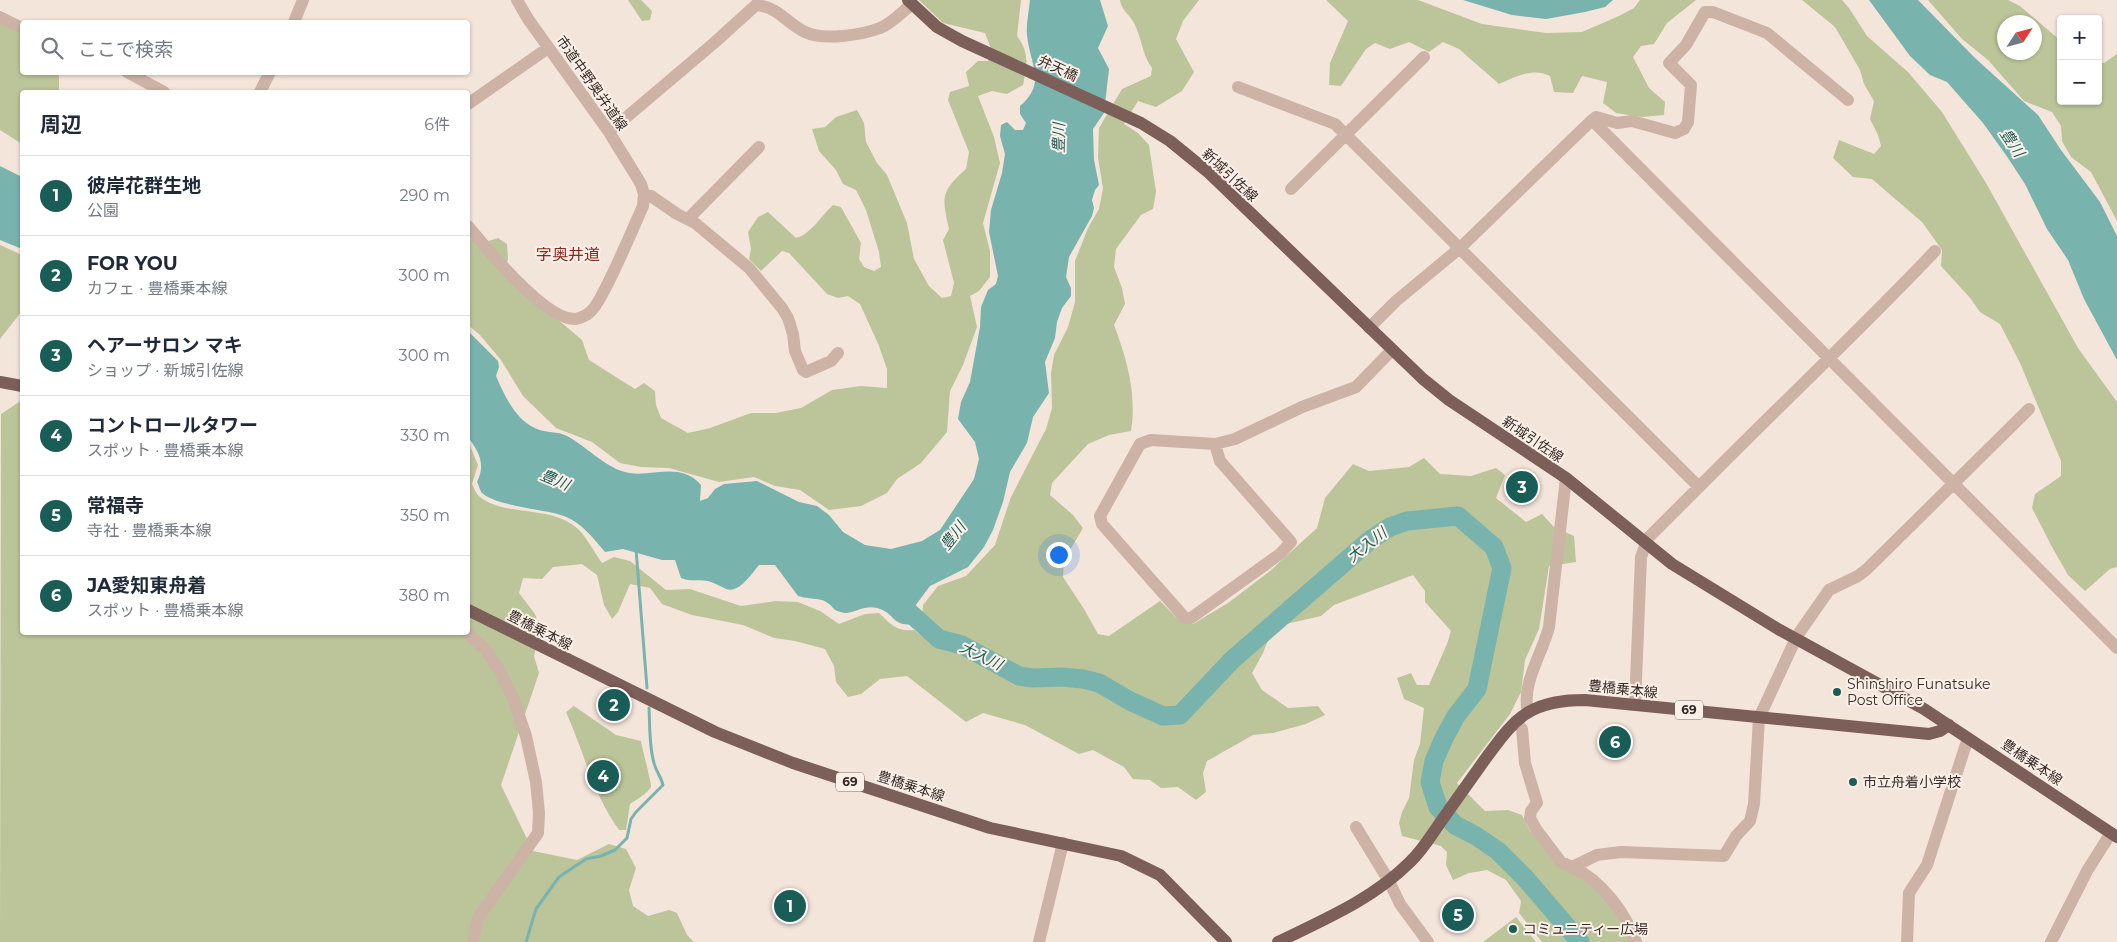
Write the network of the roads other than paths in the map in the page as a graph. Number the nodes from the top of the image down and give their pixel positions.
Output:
1 (303, 0) edge
2 (516, 0) edge
3 (909, 2) edge
4 (0, 17) edge
5 (295, 20) edge
6 (20, 27) edge
7 (548, 48) junction
8 (1424, 57) dead end
9 (133, 75) edge
10 (268, 75) edge
11 (1238, 87) dead end
12 (160, 90) edge
13 (261, 90) edge
14 (1848, 100) dead end
15 (470, 103) edge
16 (1592, 120) junction
17 (1141, 123) joint
18 (609, 132) junction
19 (1345, 134) junction
20 (759, 147) dead end
21 (642, 189) junction
22 (1291, 189) dead end
23 (688, 218) junction
24 (470, 228) edge
25 (1460, 248) junction
26 (1935, 251) dead end
27 (1369, 328) junction
28 (1392, 350) junction
29 (838, 353) dead end
30 (1828, 358) junction
31 (0, 382) edge
32 (20, 386) edge
33 (2029, 410) dead end
34 (1215, 444) junction
35 (1566, 478) junction
36 (1953, 483) junction
37 (1699, 487) junction
38 (1645, 542) junction
39 (470, 611) edge
40 (469, 635) edge
41 (1796, 639) junction
42 (2117, 648) edge
43 (1634, 705) junction
44 (1528, 713) junction
45 (1759, 718) junction
46 (1516, 721) junction
47 (1949, 725) junction
48 (1968, 738) junction
49 (1356, 827) dead end
50 (2114, 835) edge
51 (1063, 843) junction
52 (1572, 867) junction
53 (1389, 882) junction
54 (473, 942) edge
55 (1040, 942) edge
56 (1226, 942) edge
57 (1278, 942) edge
58 (1428, 942) edge
59 (1636, 942) edge
60 (1907, 942) edge
61 (2052, 942) edge

1 - 5 street
2 - 7 street, 市道中野奥井道線
3 - 17 main road, 弁天橋
3 - 18 street
4 - 6 street
7 - 15 street
7 - 18 street, 市道中野奥井道線
8 - 19 street
9 - 12 street
10 - 13 street
11 - 19 street
14 - 16 street
16 - 25 street
16 - 30 street
17 - 27 main road, 新城引佐線
18 - 21 street, 市道中野奥井道線
19 - 22 street
19 - 25 street
20 - 23 street
21 - 23 street
21 - 24 street
23 - 29 street
25 - 27 street
25 - 37 street
26 - 30 street
27 - 28 main road, 新城引佐線
28 - 34 street
28 - 35 main road, 新城引佐線
30 - 36 street
30 - 37 street
31 - 32 main road
33 - 36 street
34 - 34 street
35 - 38 main road, 新城引佐線
35 - 44 street
36 - 41 street
36 - 42 street
37 - 38 street
38 - 41 main road, 新城引佐線
38 - 43 street
39 - 51 main road, 豊橋乗本線 / 69
40 - 54 street
41 - 45 street
41 - 47 main road, 新城引佐線
43 - 44 main road, 豊橋乗本線 / 69
43 - 45 main road, 豊橋乗本線 / 69
44 - 46 main road, 豊橋乗本線 / 69
45 - 47 main road, 豊橋乗本線 / 69
45 - 52 street
46 - 52 street
46 - 53 main road, 豊橋乗本線 / 69
47 - 48 main road, 豊橋乗本線
48 - 50 main road, 豊橋乗本線
48 - 60 street
49 - 53 street
50 - 61 street
51 - 55 street
51 - 56 main road, 豊橋乗本線 / 69
52 - 59 street
53 - 57 main road, 豊橋乗本線 / 69
53 - 58 street

